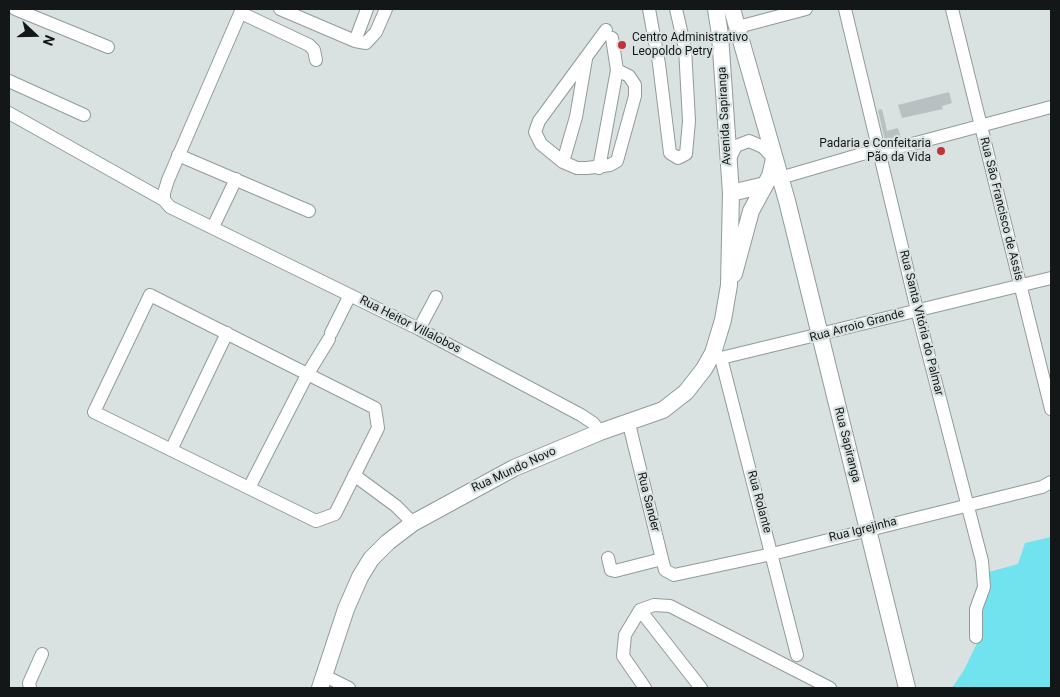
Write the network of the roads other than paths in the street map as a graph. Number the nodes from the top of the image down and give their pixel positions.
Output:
1 (15, 9) edge
2 (280, 9) edge
3 (367, 9) edge
4 (386, 9) edge
5 (649, 9) edge
6 (676, 9) edge
7 (716, 9) edge
8 (732, 9) edge
9 (806, 9) edge
10 (845, 9) edge
11 (952, 9) edge
12 (241, 11) edge
13 (738, 27) junction
14 (355, 41) junction
15 (108, 46) dead end
16 (587, 56) junction
17 (316, 60) dead end
18 (617, 70) junction
19 (9, 80) edge
20 (1051, 108) edge
21 (9, 113) edge
22 (84, 115) dead end
23 (981, 126) junction
24 (877, 151) junction
25 (178, 155) junction
26 (774, 159) junction
27 (563, 162) junction
28 (728, 167) junction
29 (599, 168) junction
30 (780, 178) junction
31 (236, 179) junction
32 (765, 185) junction
33 (731, 193) junction
34 (164, 200) junction
35 (787, 201) junction
36 (309, 210) dead end
37 (213, 227) junction
38 (1051, 278) edge
39 (729, 285) junction
40 (1019, 286) junction
41 (350, 295) junction
42 (436, 297) dead end
43 (917, 310) junction
44 (419, 328) junction
45 (227, 334) junction
46 (819, 336) junction
47 (717, 356) junction
48 (307, 376) junction
49 (1051, 409) edge
50 (629, 424) junction
51 (600, 432) junction
52 (171, 450) junction
53 (354, 475) junction
54 (1051, 482) edge
55 (249, 488) junction
56 (967, 504) junction
57 (412, 523) junction
58 (868, 529) junction
59 (772, 554) junction
60 (608, 558) dead end
61 (662, 560) junction
62 (674, 576) joint
63 (640, 610) junction
64 (976, 637) dead end
65 (42, 654) dead end
66 (797, 655) dead end
67 (322, 682) edge
68 (30, 688) edge
69 (349, 688) edge
70 (646, 688) edge
71 (701, 688) edge
72 (830, 688) edge
73 (907, 688) edge

1 - 15 street
2 - 14 street
3 - 14 street
4 - 14 street
5 - 6 street
7 - 28 main road, Avenida Sapiranga
8 - 13 main road, Avenida Sapiranga
9 - 13 street
10 - 24 street, Rua Santa Vitória do Palmar
11 - 23 street, Rua São Francisco de Assis
12 - 17 street
12 - 25 street
13 - 26 main road, Avenida Sapiranga
16 - 18 street
16 - 27 street
16 - 27 street
18 - 29 street
18 - 29 street
19 - 22 street
20 - 23 street
21 - 34 street, Rua Heitor Villalobos
23 - 24 street
23 - 40 street, Rua São Francisco de Assis
24 - 30 street
24 - 43 street, Rua Santa Vitória do Palmar
25 - 31 street
25 - 34 street
26 - 28 street
26 - 30 main road, Rua Sapiranga
26 - 32 main road
27 - 29 street
28 - 33 main road, Avenida Sapiranga
30 - 35 main road, Rua Sapiranga
31 - 36 street
31 - 37 street
32 - 33 main road
32 - 35 main road
32 - 39 main road, Rua Mundo Novo
33 - 39 main road, Rua Mundo Novo
34 - 37 street, Rua Heitor Villalobos
35 - 46 main road, Rua Sapiranga
37 - 41 street, Rua Heitor Villalobos
38 - 40 street, Rua Arroio Grande
39 - 47 main road, Rua Mundo Novo
40 - 43 street, Rua Arroio Grande
40 - 49 street, Rua São Francisco de Assis
41 - 44 street, Rua Heitor Villalobos
41 - 48 street
42 - 44 street
43 - 46 street, Rua Arroio Grande
43 - 56 street, Rua Santa Vitória do Palmar
44 - 51 street, Rua Heitor Villalobos
45 - 48 street
45 - 52 street
45 - 52 street
46 - 47 street, Rua Arroio Grande
46 - 58 main road, Rua Sapiranga
47 - 50 main road, Rua Mundo Novo
47 - 59 street, Rua Rolante
48 - 53 street
48 - 55 street
50 - 51 main road, Rua Mundo Novo
50 - 61 street, Rua Sander
51 - 57 main road, Rua Mundo Novo
52 - 55 street
53 - 55 street
53 - 57 street
54 - 56 street, Rua Igrejinha
56 - 58 street, Rua Igrejinha
56 - 64 street, Rua Santa Vitória do Palmar
57 - 67 main road, Rua Mundo Novo
58 - 59 street, Rua Igrejinha
58 - 73 main road, Rua Sapiranga
59 - 62 street, Rua Igrejinha
59 - 66 street, Rua Rolante
60 - 61 street
61 - 62 street, Rua Sander
63 - 70 street
63 - 71 street
63 - 72 street
65 - 68 street
67 - 69 street

